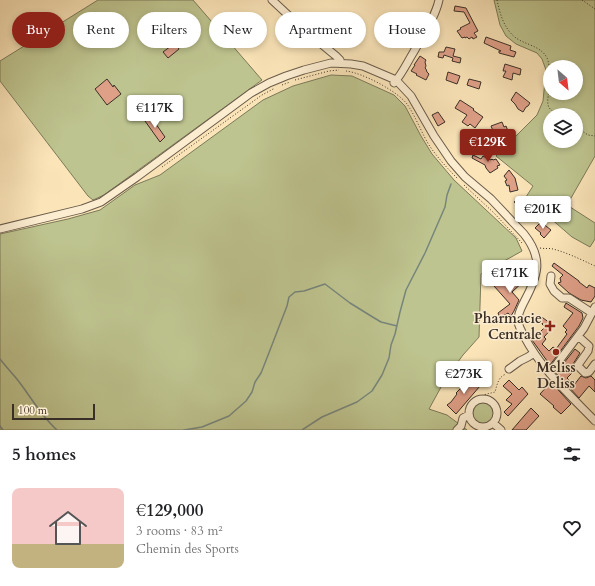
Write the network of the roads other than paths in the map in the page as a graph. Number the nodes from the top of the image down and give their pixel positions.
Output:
1 (272, 0) edge
2 (439, 0) edge
3 (340, 60) dead end
4 (395, 82) junction
5 (0, 229) edge
6 (551, 276) dead end
7 (593, 315) edge
8 (578, 336) junction
9 (534, 352) junction
10 (595, 364) edge
11 (508, 372) road end
12 (550, 373) junction
13 (469, 415) junction
14 (595, 421) edge
15 (493, 423) junction
16 (479, 428) edge
17 (457, 430) edge
18 (501, 430) edge

1 - 3 street
2 - 4 street
4 - 5 street
4 - 9 street
6 - 7 street
7 - 8 street
8 - 10 street
8 - 12 street
9 - 11 street
9 - 12 street
12 - 14 street
13 - 15 street
13 - 16 street
13 - 17 street
15 - 16 street
15 - 18 street

